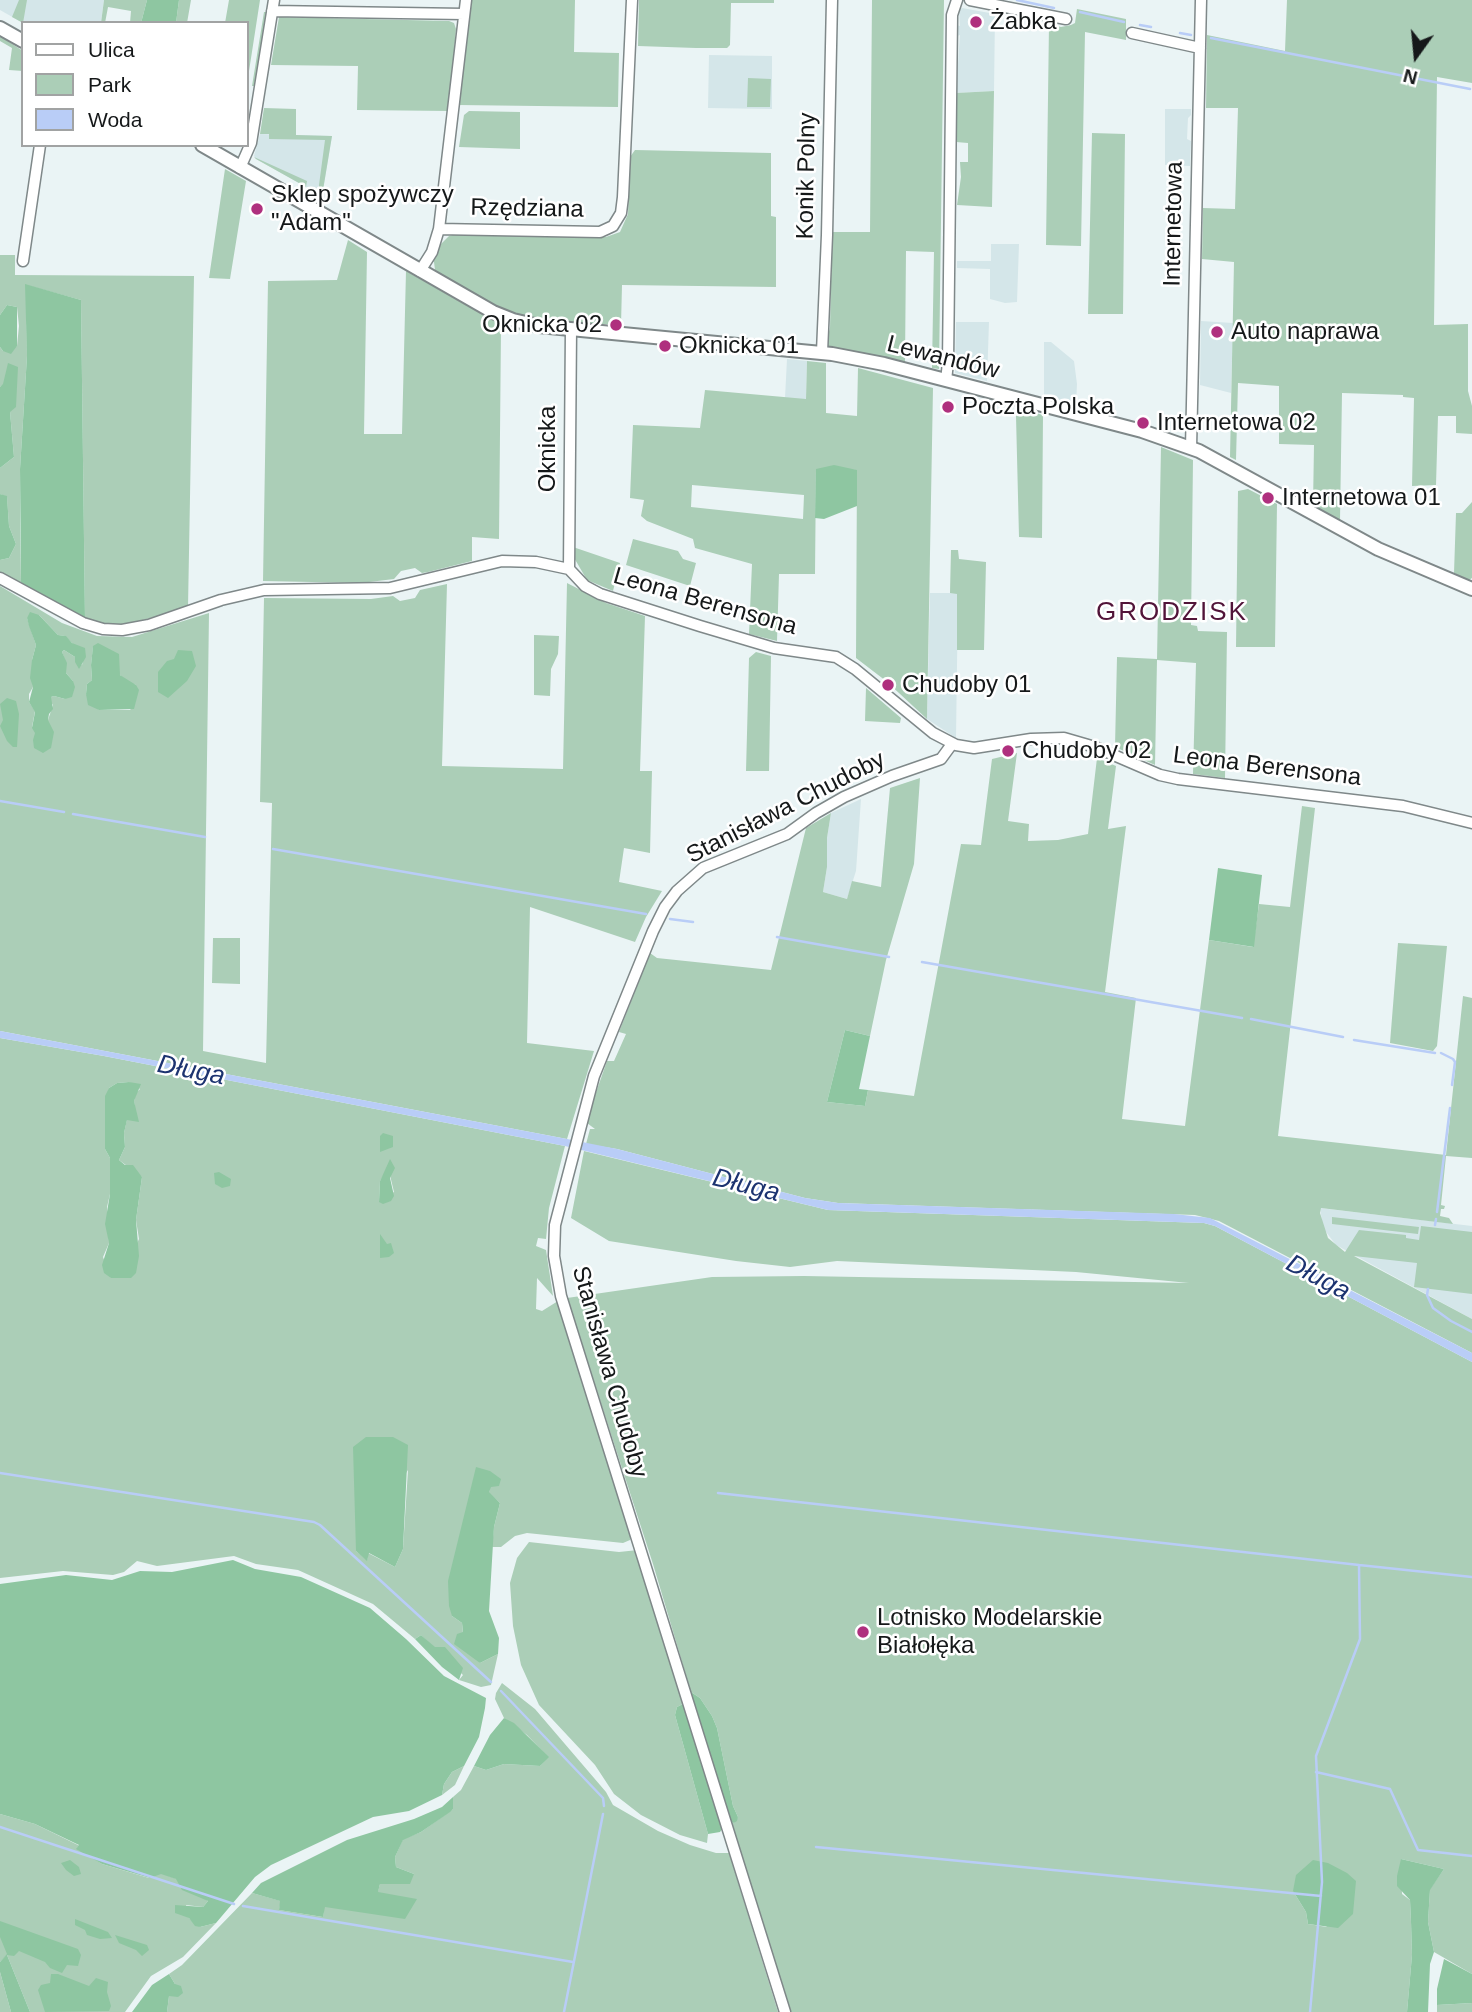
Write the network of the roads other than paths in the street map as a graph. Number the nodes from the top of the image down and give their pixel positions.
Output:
1 (466, 0) edge
2 (632, 0) edge
3 (832, 0) edge
4 (957, 0) edge
5 (970, 0) edge
6 (1201, 0) edge
7 (273, 5) edge
8 (464, 15) junction
9 (1066, 19) dead end
10 (0, 28) edge
11 (1132, 33) dead end
12 (21, 40) edge
13 (1200, 48) junction
14 (40, 147) edge
15 (205, 147) edge
16 (240, 168) junction
17 (439, 229) junction
18 (23, 261) dead end
19 (421, 271) junction
20 (571, 330) junction
21 (822, 352) junction
22 (946, 380) junction
23 (1191, 448) junction
24 (569, 569) junction
25 (0, 578) edge
26 (1472, 589) edge
27 (952, 744) junction
28 (1472, 823) edge
29 (785, 2012) edge

1 - 8 street
2 - 17 street, Rzędziana
3 - 21 street, Konik Polny
4 - 22 street
5 - 9 street
6 - 13 street, Internetowa
7 - 8 street
7 - 16 street
8 - 17 street
10 - 12 street
11 - 13 street
13 - 23 street, Internetowa
14 - 18 street
15 - 16 street, Lewandów
16 - 19 street, Lewandów
17 - 19 street
19 - 20 street, Lewandów
20 - 21 street, Lewandów
20 - 24 street, Oknicka
21 - 22 street, Lewandów
22 - 23 street, Lewandów
23 - 26 street, Lewandów
24 - 25 street, Leona Berensona
24 - 27 street, Leona Berensona
27 - 28 street, Leona Berensona
27 - 29 street, Stanisława Chudoby

